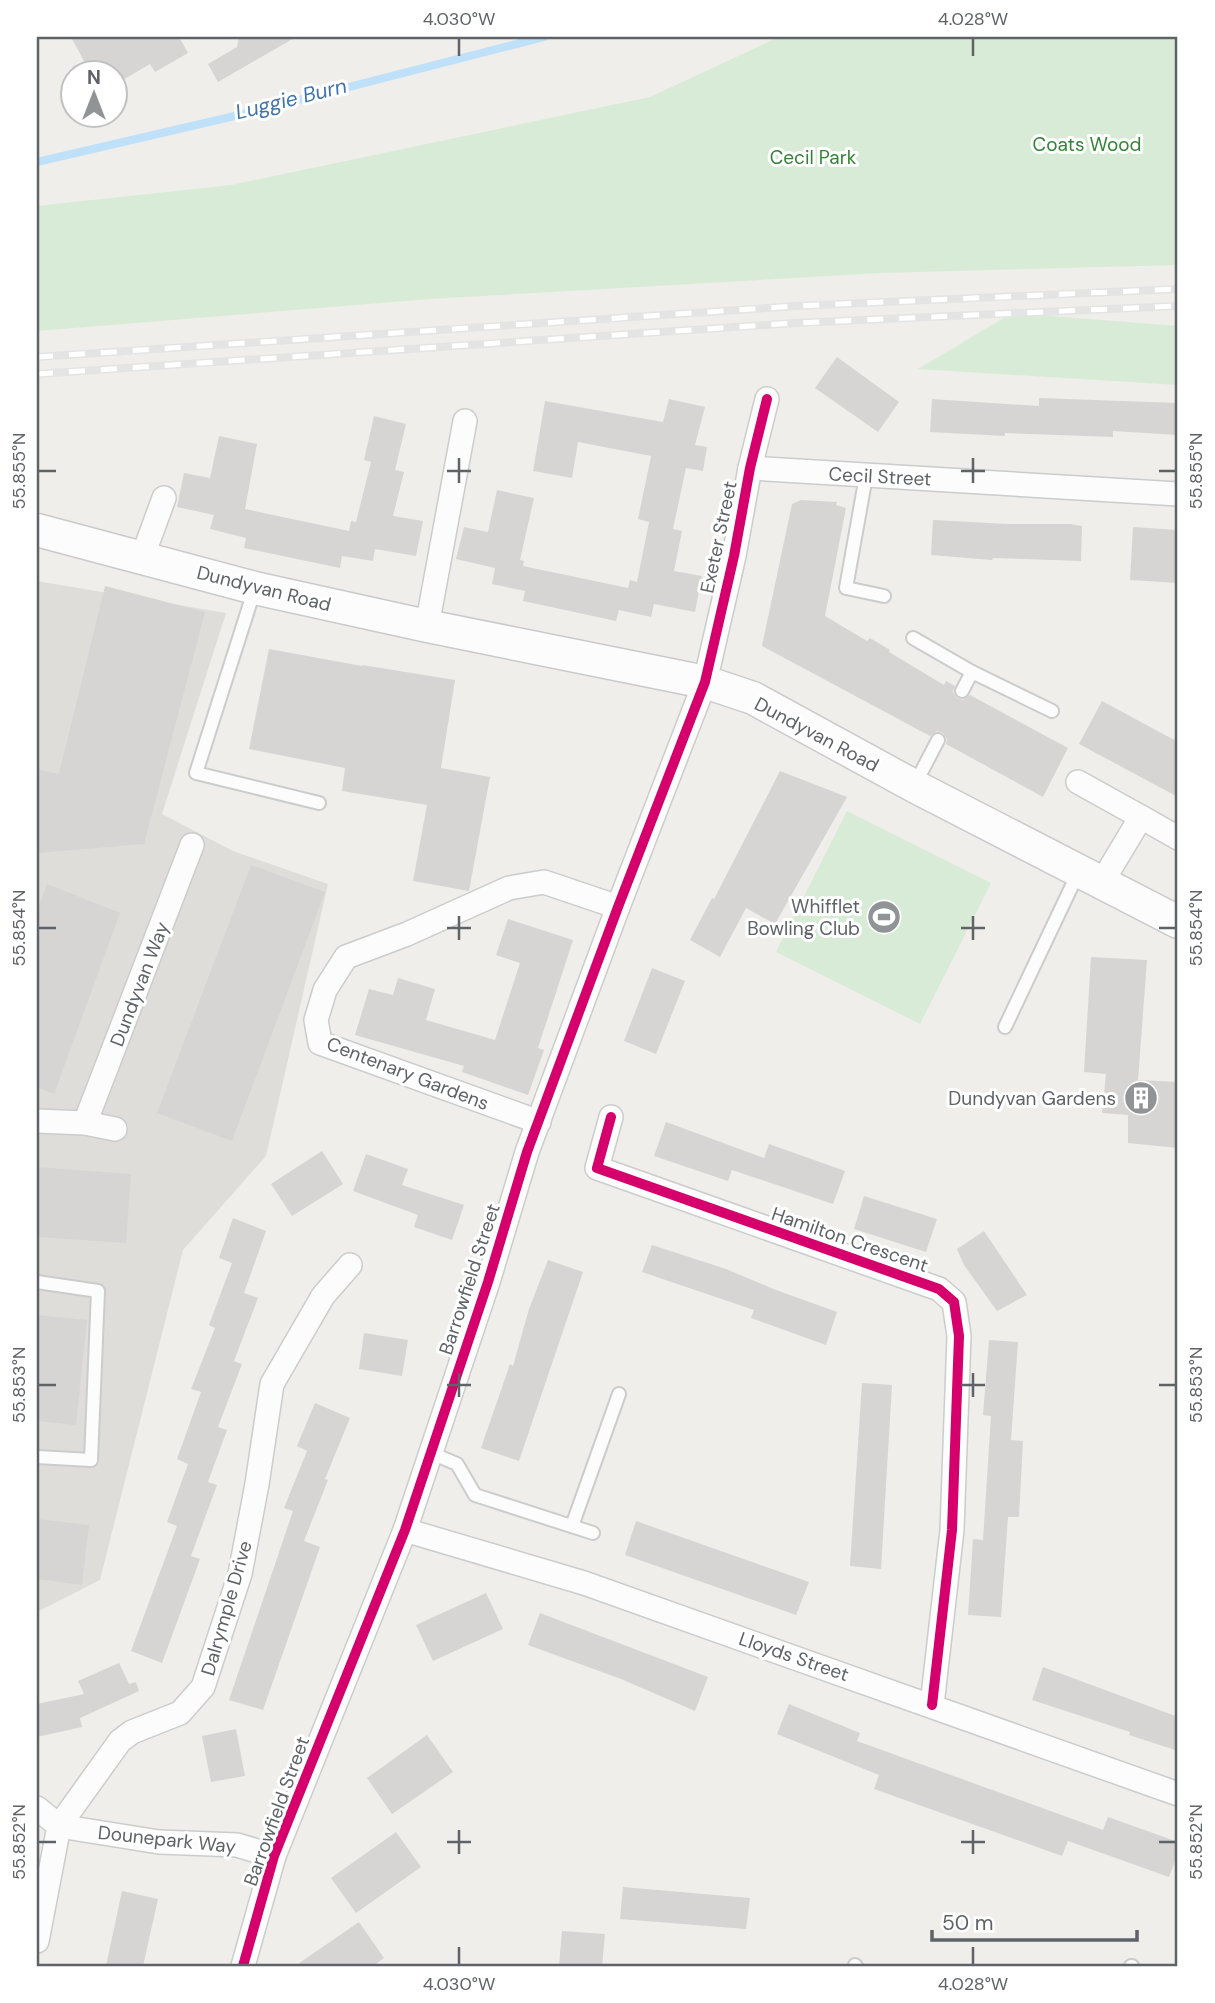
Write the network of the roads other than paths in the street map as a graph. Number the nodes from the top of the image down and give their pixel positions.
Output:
1 (767, 399) dead end
2 (465, 421) dead end
3 (750, 468) junction
4 (866, 476) junction
5 (1178, 494) edge
6 (164, 498) dead end
7 (37, 530) edge
8 (142, 558) junction
9 (255, 588) junction
10 (884, 596) dead end
11 (427, 626) junction
12 (913, 638) dead end
13 (972, 672) junction
14 (705, 682) junction
15 (962, 691) dead end
16 (1052, 711) dead end
17 (938, 740) dead end
18 (1078, 782) dead end
19 (914, 786) junction
20 (319, 803) dead end
21 (1141, 817) junction
22 (1178, 838) edge
23 (192, 845) dead end
24 (1091, 876) junction
25 (618, 907) junction
26 (1178, 922) edge
27 (1005, 1027) dead end
28 (611, 1117) dead end
29 (37, 1121) edge
30 (540, 1122) junction
31 (85, 1123) junction
32 (115, 1129) dead end
33 (350, 1265) dead end
34 (37, 1282) edge
35 (620, 1394) dead end
36 (431, 1453) junction
37 (37, 1457) edge
38 (572, 1526) junction
39 (405, 1530) junction
40 (593, 1533) dead end
41 (932, 1705) junction
42 (1178, 1794) edge
43 (37, 1808) edge
44 (59, 1826) junction
45 (274, 1856) junction
46 (37, 1941) edge
47 (243, 1966) edge

1 - 3 street, Exeter Street
2 - 11 street
3 - 4 street, Cecil Street
3 - 14 street, Exeter Street
4 - 5 street, Cecil Street
4 - 10 lane
6 - 8 street
7 - 8 main road, Dundyvan Road
8 - 9 main road, Dundyvan Road
9 - 11 main road, Dundyvan Road
9 - 20 lane
11 - 14 main road, Dundyvan Road
12 - 13 lane
13 - 15 lane
13 - 16 lane
14 - 19 main road, Dundyvan Road
14 - 25 street, Barrowfield Street
17 - 19 lane
18 - 21 street
19 - 24 main road, Dundyvan Road
21 - 22 street
21 - 24 street
23 - 31 street, Dundyvan Way
24 - 26 main road, Dundyvan Road
24 - 27 lane
25 - 30 street, Barrowfield Street
25 - 30 street, Centenary Gardens
28 - 41 street, Hamilton Crescent
29 - 31 street
30 - 36 street, Barrowfield Street
31 - 32 street
33 - 44 street, Dalrymple Drive
34 - 37 lane
35 - 38 lane
36 - 38 lane
36 - 39 street, Barrowfield Street
38 - 40 lane
39 - 41 street, Lloyds Street
39 - 45 street, Barrowfield Street
41 - 42 street, Lloyds Street
43 - 44 street
44 - 45 street, Dounepark Way
44 - 46 street
45 - 47 street, Barrowfield Street

